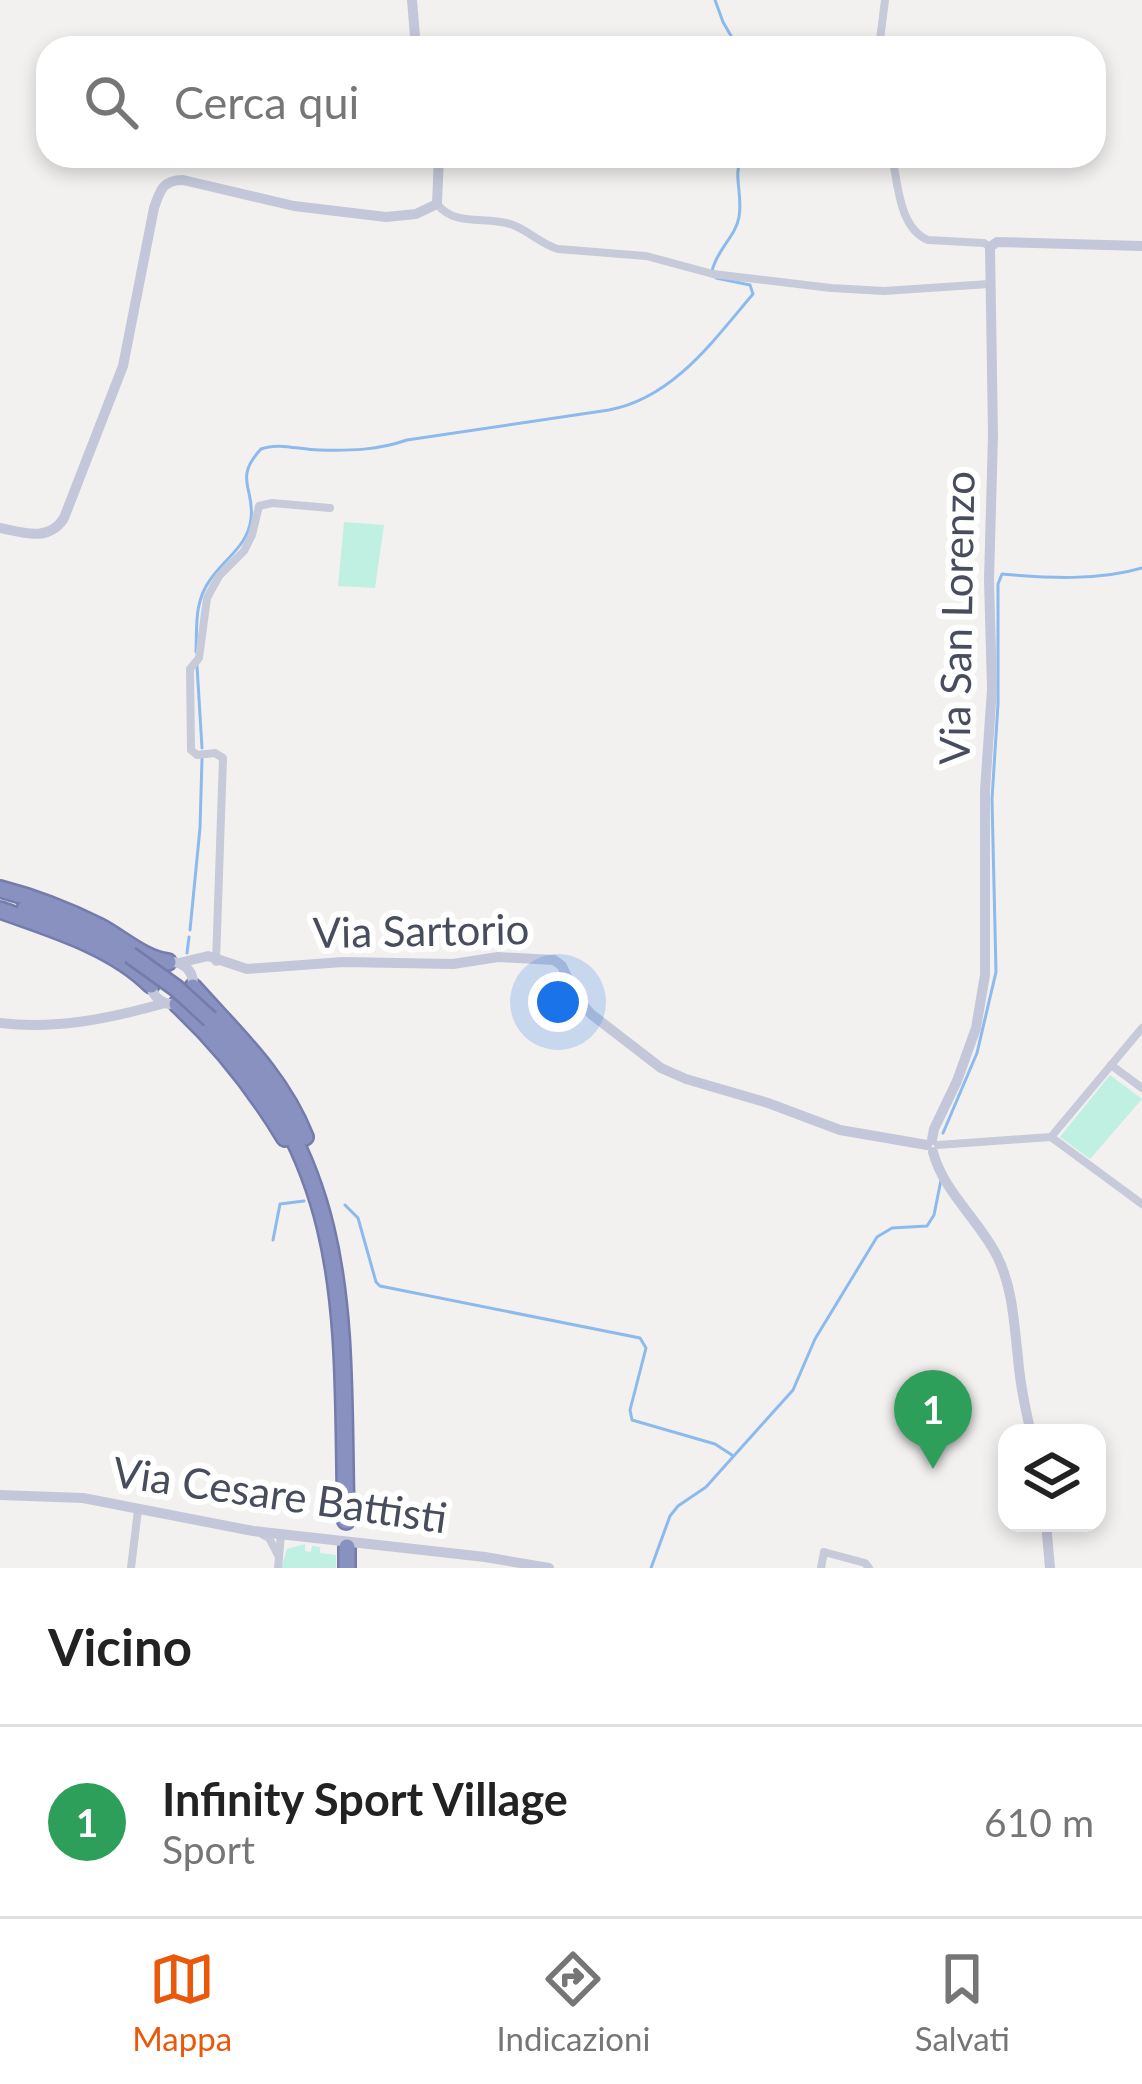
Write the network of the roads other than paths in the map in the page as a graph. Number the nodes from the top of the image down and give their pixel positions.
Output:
1 (412, 0) edge
2 (885, 0) edge
3 (415, 36) edge
4 (880, 36) edge
5 (438, 168) edge
6 (895, 168) edge
7 (437, 203) junction
8 (1142, 246) edge
9 (990, 247) junction
10 (989, 284) junction
11 (330, 508) dead end
12 (0, 528) edge
13 (0, 889) edge
14 (0, 900) edge
15 (0, 910) edge
16 (217, 961) junction
17 (173, 962) junction
18 (192, 981) junction
19 (151, 987) junction
20 (171, 1004) junction
21 (142, 1010) junction
22 (0, 1023) edge
23 (1142, 1028) edge
24 (1111, 1065) junction
25 (1142, 1088) edge
26 (1051, 1137) junction
27 (933, 1146) junction
28 (1142, 1204) edge
29 (330, 1239) junction
30 (1029, 1424) edge
31 (0, 1495) edge
32 (138, 1510) junction
33 (346, 1521) dead end
34 (253, 1531) junction
35 (1047, 1532) edge
36 (281, 1534) junction
37 (305, 1535) junction
38 (346, 1547) dead end
39 (279, 1557) junction
40 (131, 1568) edge
41 (278, 1568) edge
42 (347, 1568) edge
43 (549, 1568) edge
44 (820, 1568) edge
45 (869, 1568) edge
46 (1050, 1568) edge

1 - 3 street
2 - 4 street
5 - 7 street
6 - 9 street
7 - 10 street
7 - 12 street
8 - 9 street
9 - 10 street, Via San Lorenzo
10 - 27 street, Via San Lorenzo
11 - 16 street
13 - 17 highway
14 - 29 highway, bridge
15 - 19 highway
16 - 17 street, Via Sartorio
16 - 18 street
16 - 27 street, Via Sartorio
17 - 18 street
17 - 19 street
18 - 20 street
18 - 29 highway
19 - 20 street
19 - 21 street
20 - 21 street
20 - 29 highway
21 - 22 street
23 - 24 street
24 - 25 street
24 - 26 street
26 - 27 street
26 - 28 street
27 - 30 street
29 - 33 highway
31 - 32 street, Via Cesare Battisti
32 - 34 street, Via Cesare Battisti
32 - 40 street
34 - 36 street, Via Cesare Battisti
34 - 39 street
35 - 46 street
36 - 37 street, Via Cesare Battisti
36 - 39 street
37 - 39 street
37 - 43 street, Via Cesare Battisti
38 - 42 highway
39 - 41 street
44 - 45 street

